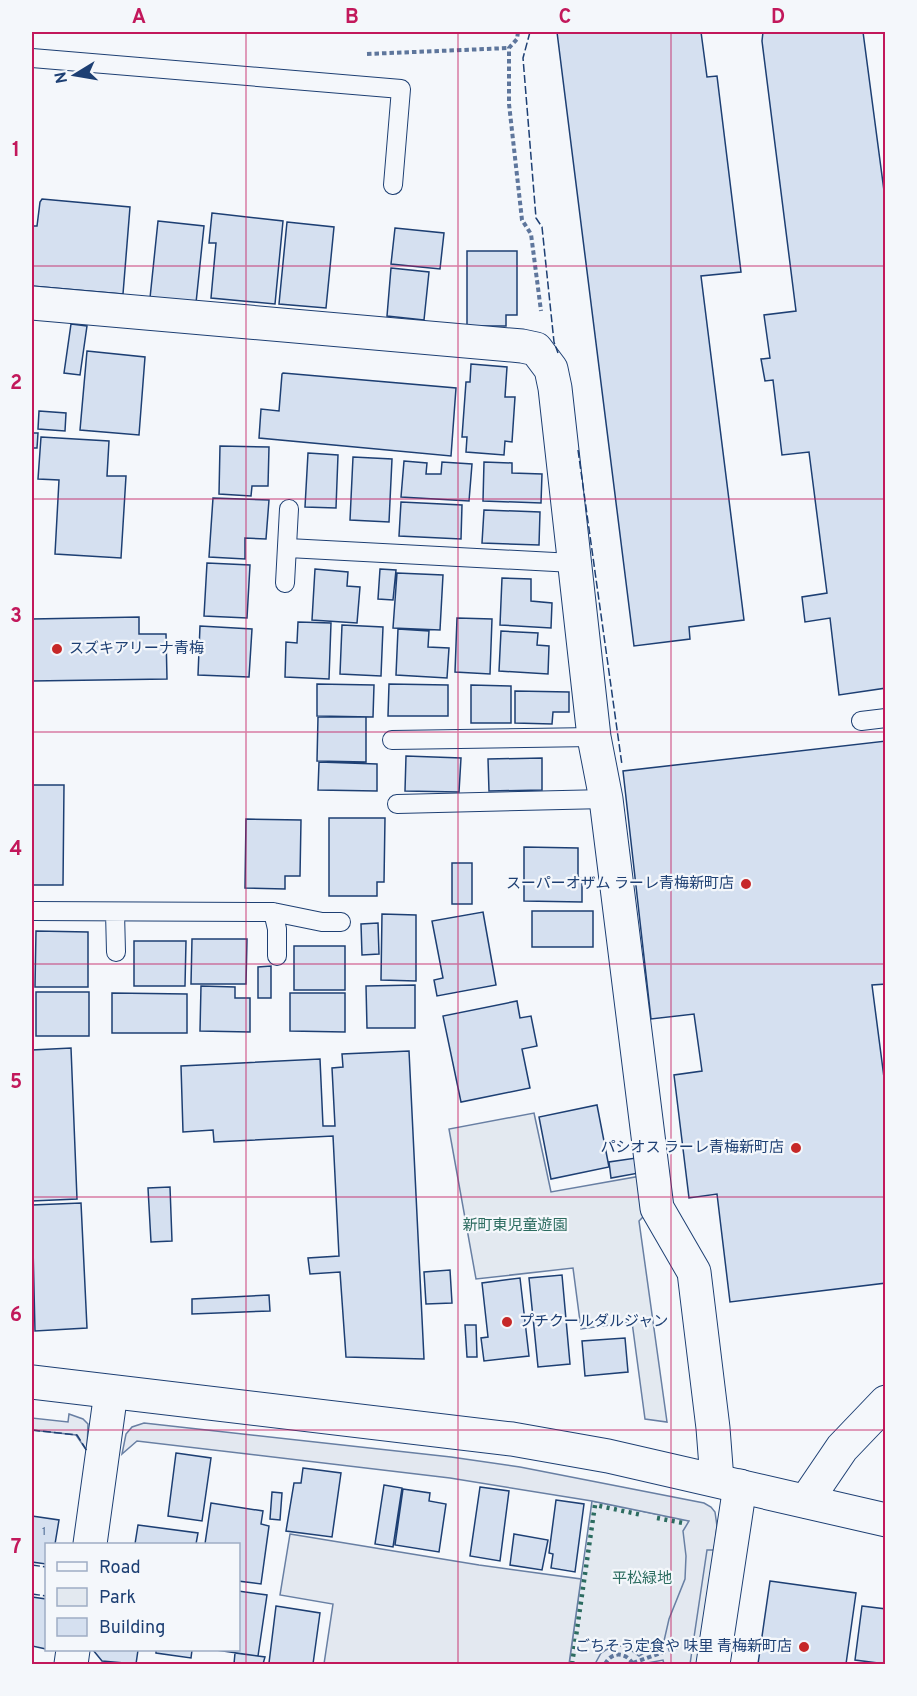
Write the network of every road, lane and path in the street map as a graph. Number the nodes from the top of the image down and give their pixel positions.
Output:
1 (518, 32) edge
2 (509, 48) junction
3 (356, 54) dead end
4 (32, 58) edge
5 (393, 185) dead end
6 (32, 303) edge
7 (536, 349) junction
8 (289, 509) dead end
9 (288, 548) junction
10 (573, 563) junction
11 (285, 583) dead end
12 (885, 718) edge
13 (861, 722) dead end
14 (594, 737) junction
15 (392, 740) dead end
16 (606, 799) junction
17 (397, 804) dead end
18 (32, 911) edge
19 (115, 912) junction
20 (273, 912) junction
21 (341, 922) dead end
22 (116, 952) dead end
23 (277, 956) dead end
24 (32, 1382) edge
25 (111, 1392) junction
26 (885, 1402) edge
27 (728, 1483) junction
28 (806, 1501) junction
29 (885, 1520) edge
30 (90, 1543) edge
31 (678, 1647) dead end
32 (633, 1664) edge
33 (605, 1665) edge
34 (713, 1665) edge

1 - 2 path
2 - 3 path
2 - 7 path
4 - 5 lane
6 - 7 street
7 - 10 street
8 - 9 lane
9 - 10 lane
9 - 11 lane
10 - 14 street
12 - 13 lane
14 - 15 lane
14 - 16 street
16 - 17 lane
16 - 27 street
18 - 19 lane
19 - 20 lane
19 - 22 lane
20 - 21 lane
20 - 23 lane
24 - 25 street
25 - 27 street
25 - 30 street
26 - 28 street
27 - 28 street
27 - 34 street
28 - 29 street
31 - 32 path
32 - 33 path

